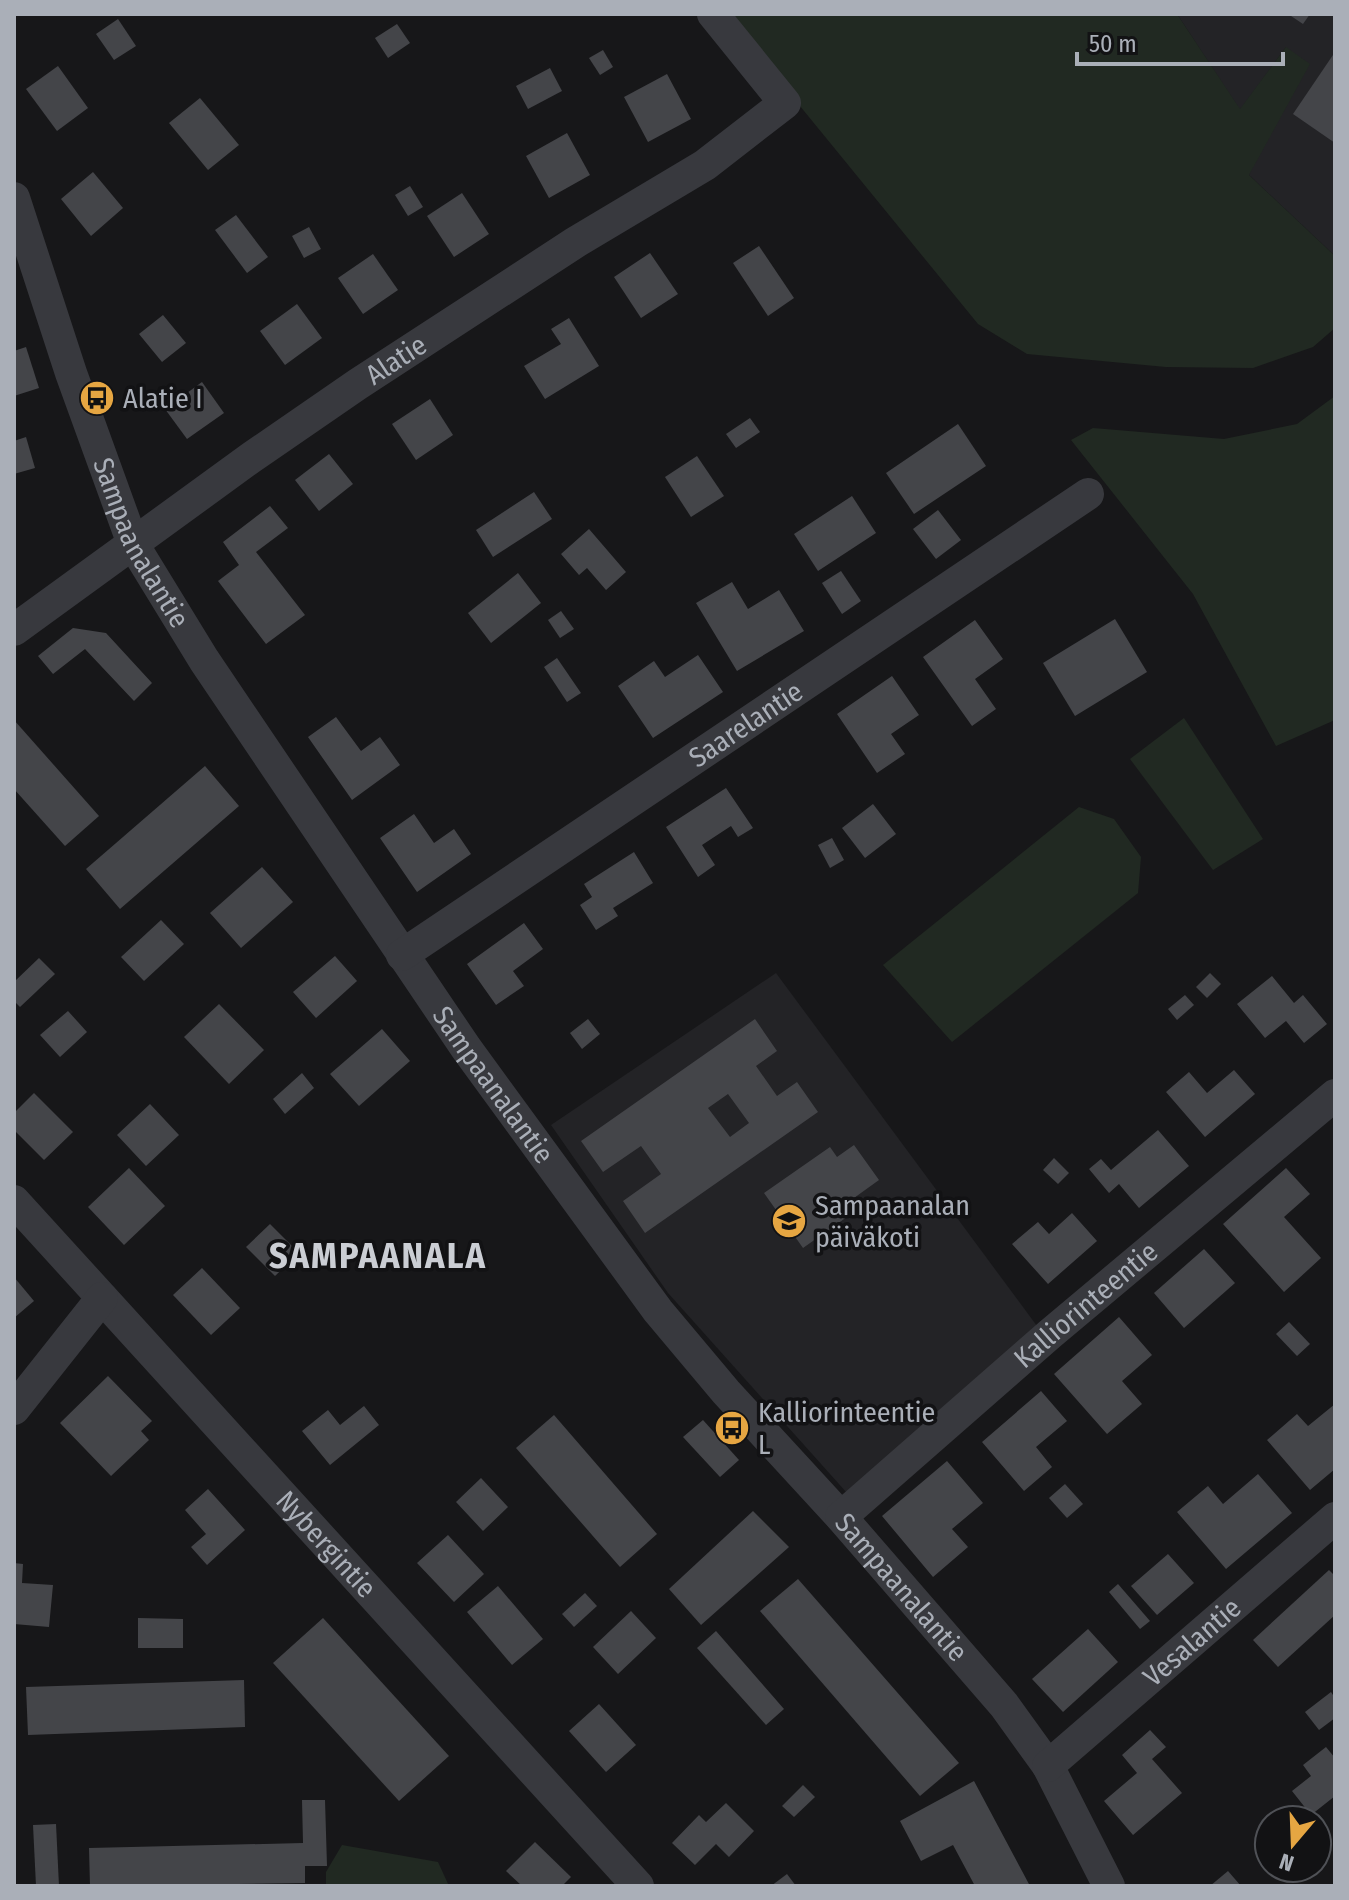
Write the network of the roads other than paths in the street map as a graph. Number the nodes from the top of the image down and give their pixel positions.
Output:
1 (713, 14) edge
2 (14, 198) edge
3 (1088, 494) dead end
4 (133, 544) junction
5 (14, 630) edge
6 (402, 955) junction
7 (1335, 1095) edge
8 (14, 1201) edge
9 (102, 1298) junction
10 (14, 1409) edge
11 (841, 1517) junction
12 (1335, 1518) edge
13 (1048, 1766) junction
14 (638, 1886) edge
15 (1109, 1886) edge

1 - 4 street, Alatie
2 - 4 street, Sampaanalantie
3 - 6 street, Saarelantie
4 - 5 street, Alatie
4 - 6 street, Sampaanalantie
6 - 11 street, Sampaanalantie
7 - 11 street, Kalliorinteentie
8 - 9 street, Nybergintie
9 - 10 street
9 - 14 street, Nybergintie
11 - 13 street, Sampaanalantie
12 - 13 street, Vesalantie
13 - 15 street, Sampaanalantie

